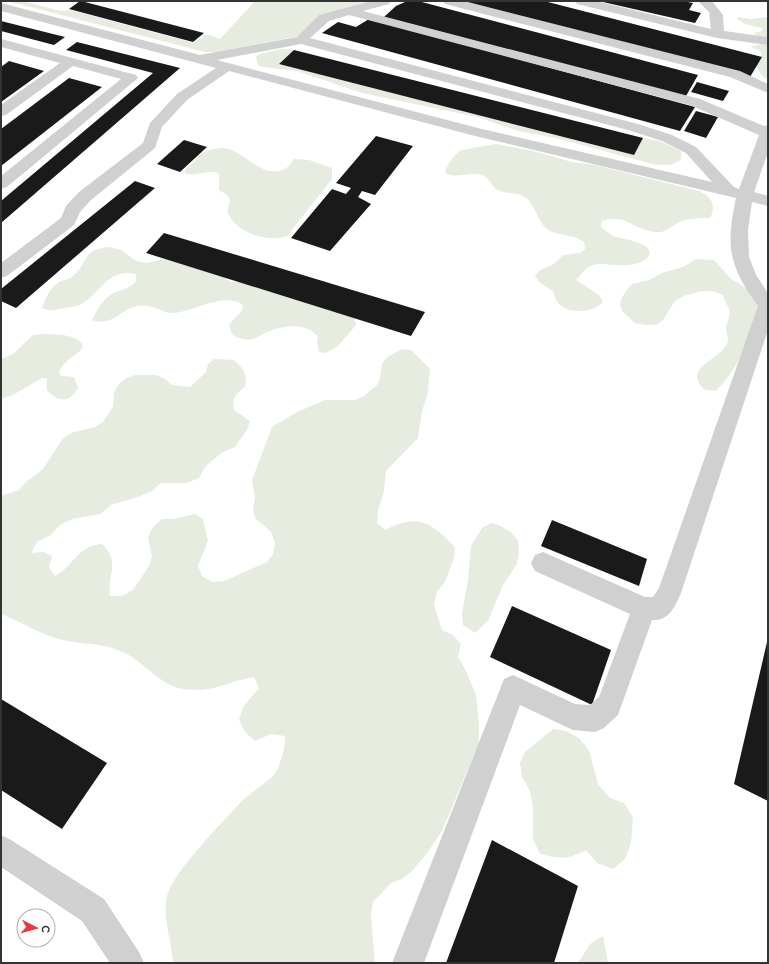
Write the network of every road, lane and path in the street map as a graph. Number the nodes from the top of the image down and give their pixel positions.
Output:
1 (385, 1) edge
2 (449, 1) edge
3 (581, 1) edge
4 (704, 1) edge
5 (1, 7) edge
6 (348, 11) junction
7 (717, 34) junction
8 (301, 40) junction
9 (768, 41) edge
10 (7, 45) edge
11 (1, 54) edge
12 (200, 60) junction
13 (70, 62) junction
14 (226, 67) junction
15 (768, 89) edge
16 (1, 112) edge
17 (768, 131) edge
18 (1, 184) edge
19 (737, 192) junction
20 (768, 201) edge
21 (1, 272) edge
22 (543, 563) dead end
23 (644, 608) junction
24 (4, 858) edge
25 (128, 963) edge
26 (408, 963) edge

1 - 6 lane
2 - 15 lane
3 - 7 lane
4 - 7 lane
5 - 12 lane
6 - 8 lane
6 - 17 lane
7 - 9 lane
8 - 12 lane
8 - 19 lane
10 - 11 lane
10 - 13 lane
12 - 14 lane
13 - 16 lane
13 - 18 lane
14 - 19 lane
14 - 21 lane
17 - 19 lane
19 - 20 lane
19 - 23 lane
22 - 23 lane
23 - 26 lane
24 - 25 lane

